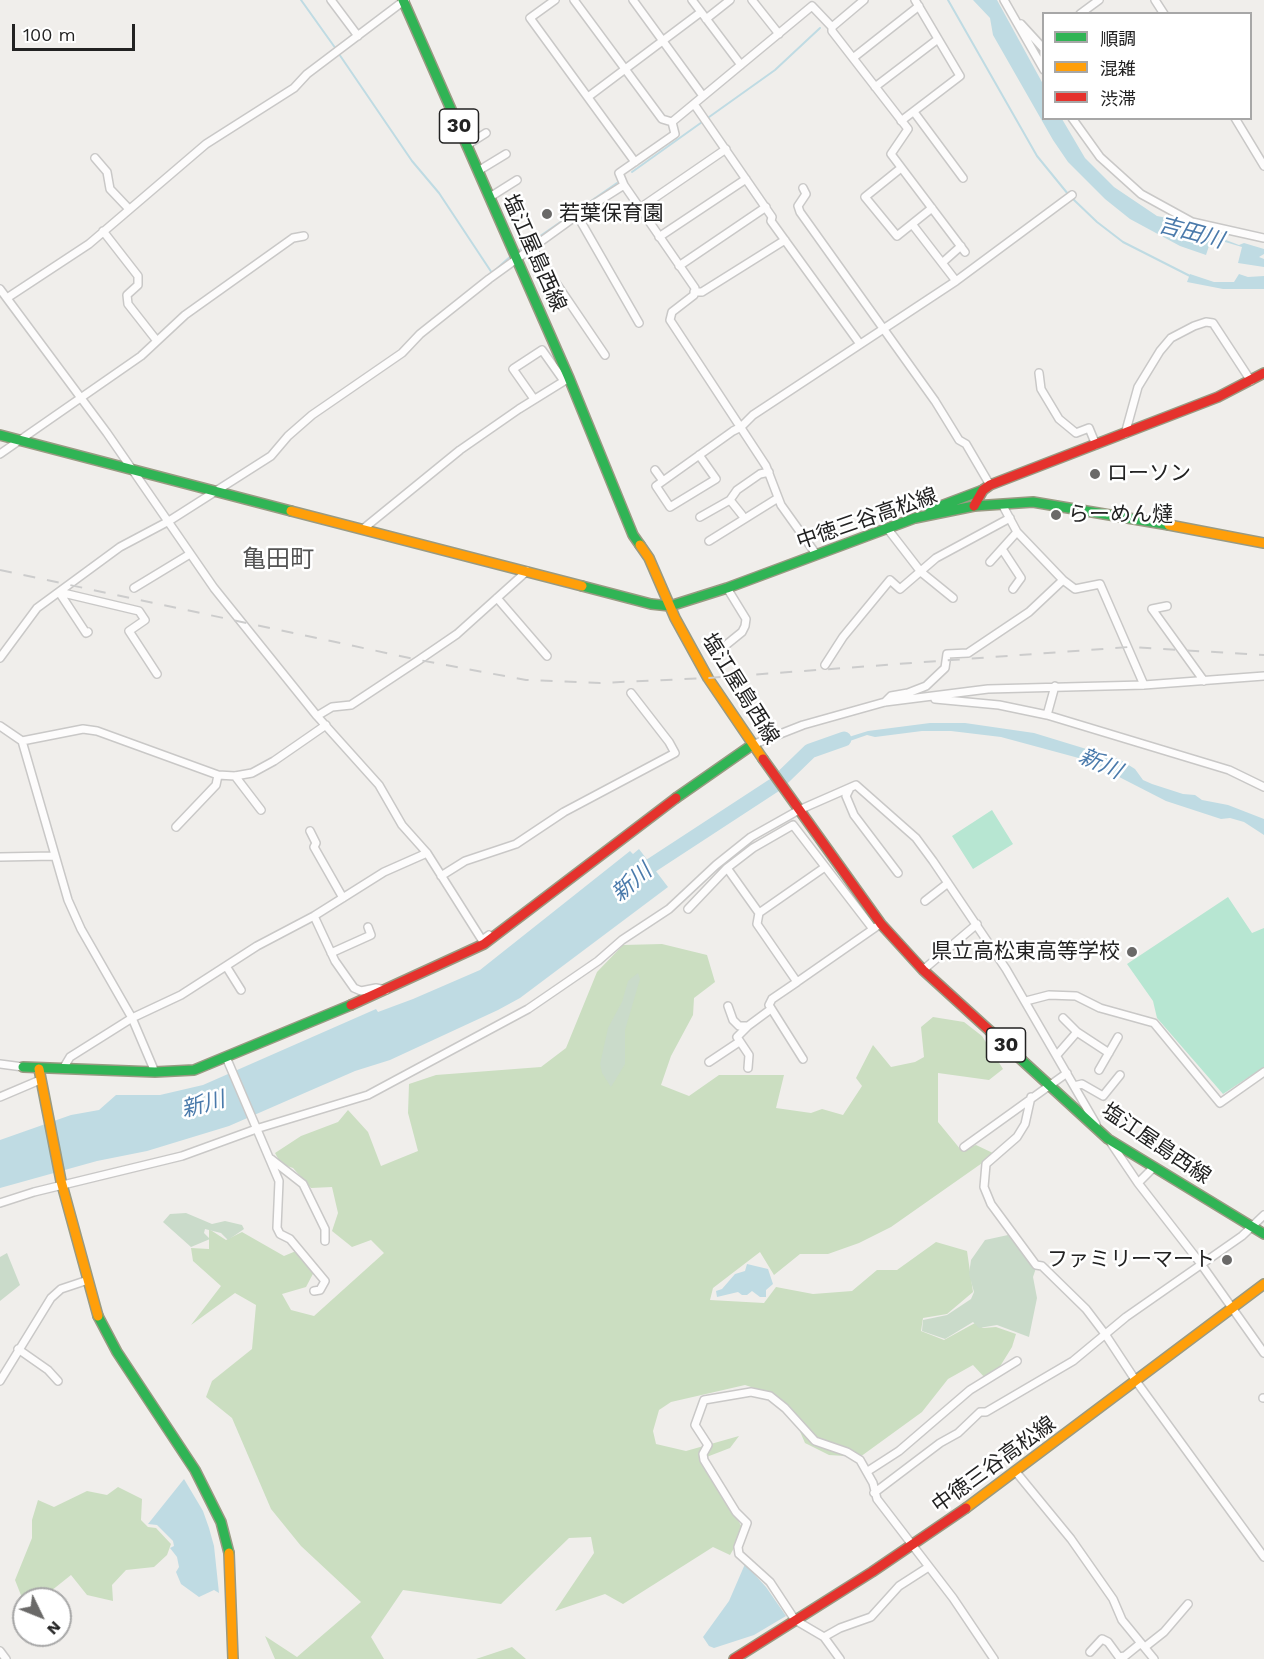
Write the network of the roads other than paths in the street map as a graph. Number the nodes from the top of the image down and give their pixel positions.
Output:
1 (331, 0) edge
2 (404, 0) edge
3 (555, 0) edge
4 (574, 0) edge
5 (633, 0) edge
6 (692, 0) edge
7 (730, 0) edge
8 (752, 0) edge
9 (864, 0) edge
10 (1004, 0) edge
11 (1099, 0) edge
12 (811, 3) edge
13 (917, 3) edge
14 (701, 12) junction
15 (1083, 12) edge
16 (1013, 16) junction
17 (706, 19) junction
18 (832, 27) junction
19 (779, 34) junction
20 (358, 36) junction
21 (938, 39) junction
22 (663, 40) junction
23 (1042, 46) edge
24 (853, 58) junction
25 (741, 65) junction
26 (1042, 67) edge
27 (625, 69) junction
28 (875, 87) junction
29 (703, 96) junction
30 (588, 97) junction
31 (694, 104) junction
32 (914, 112) junction
33 (1073, 120) edge
34 (1236, 120) edge
35 (901, 121) junction
36 (672, 122) junction
37 (486, 133) dead end
38 (467, 145) junction
39 (726, 149) junction
40 (506, 153) dead end
41 (95, 158) dead end
42 (635, 162) junction
43 (1264, 166) edge
44 (901, 168) junction
45 (478, 171) junction
46 (963, 178) dead end
47 (746, 179) junction
48 (517, 180) dead end
49 (624, 185) junction
50 (803, 188) dead end
51 (1072, 195) dead end
52 (490, 197) junction
53 (766, 207) junction
54 (129, 208) junction
55 (640, 208) junction
56 (932, 208) junction
57 (577, 215) junction
58 (912, 224) junction
59 (103, 231) junction
60 (304, 236) dead end
61 (660, 237) junction
62 (1264, 238) edge
63 (785, 240) junction
64 (532, 249) junction
65 (516, 256) junction
66 (942, 263) junction
67 (680, 266) junction
68 (956, 281) junction
69 (0, 289) edge
70 (694, 292) junction
71 (7, 298) junction
72 (639, 323) dead end
73 (882, 329) junction
74 (157, 342) junction
75 (860, 344) junction
76 (605, 355) dead end
77 (1039, 373) dead end
78 (1264, 373) edge
79 (567, 380) junction
80 (1251, 381) junction
81 (82, 399) junction
82 (534, 399) junction
83 (741, 427) junction
84 (1125, 434) junction
85 (0, 435) edge
86 (21, 441) junction
87 (1096, 445) junction
88 (0, 454) edge
89 (699, 455) junction
90 (132, 469) junction
91 (655, 470) dead end
92 (769, 472) junction
93 (663, 481) junction
94 (986, 487) junction
95 (215, 491) junction
96 (778, 498) junction
97 (730, 500) junction
98 (1002, 504) junction
99 (974, 506) junction
100 (742, 515) dead end
101 (700, 518) dead end
102 (915, 518) junction
103 (1010, 518) junction
104 (169, 521) junction
105 (888, 528) junction
106 (363, 529) junction
107 (1017, 532) junction
108 (709, 541) dead end
109 (1264, 543) edge
110 (1002, 549) junction
111 (190, 554) junction
112 (816, 555) junction
113 (990, 562) dead end
114 (527, 571) junction
115 (921, 572) junction
116 (1063, 580) junction
117 (134, 588) dead end
118 (728, 588) junction
119 (1013, 589) dead end
120 (59, 592) junction
121 (497, 598) junction
122 (953, 598) dead end
123 (670, 606) junction
124 (1167, 606) dead end
125 (88, 632) dead end
126 (721, 649) dead end
127 (547, 656) dead end
128 (0, 657) edge
129 (825, 665) dead end
130 (157, 674) dead end
131 (1264, 676) edge
132 (1204, 681) junction
133 (1055, 686) junction
134 (1144, 686) junction
135 (631, 693) dead end
136 (925, 698) junction
137 (885, 702) junction
138 (1047, 715) junction
139 (317, 716) junction
140 (326, 725) junction
141 (0, 726) edge
142 (22, 741) junction
143 (754, 748) junction
144 (218, 775) junction
145 (236, 776) junction
146 (1264, 787) edge
147 (850, 788) junction
148 (797, 807) junction
149 (261, 810) dead end
150 (176, 827) dead end
151 (310, 831) dead end
152 (428, 854) junction
153 (54, 856) junction
154 (0, 857) edge
155 (825, 867) junction
156 (727, 868) junction
157 (898, 873) dead end
158 (441, 876) junction
159 (948, 883) junction
160 (343, 898) junction
161 (925, 901) dead end
162 (688, 909) dead end
163 (759, 913) junction
164 (314, 916) junction
165 (519, 919) junction
166 (977, 924) junction
167 (877, 926) junction
168 (368, 927) dead end
169 (331, 953) junction
170 (226, 966) junction
171 (923, 969) junction
172 (797, 982) junction
173 (241, 990) dead end
174 (386, 990) junction
175 (1026, 1002) junction
176 (728, 1006) dead end
177 (771, 1009) junction
178 (132, 1018) junction
179 (1063, 1018) dead end
180 (748, 1026) junction
181 (1077, 1032) junction
182 (1118, 1037) dead end
183 (739, 1042) junction
184 (1109, 1053) junction
185 (1056, 1055) junction
186 (803, 1059) dead end
187 (228, 1062) junction
188 (709, 1062) dead end
189 (0, 1064) edge
190 (64, 1067) junction
191 (23, 1068) joint
192 (748, 1068) dead end
193 (39, 1069) junction
194 (1099, 1070) dead end
195 (1264, 1071) edge
196 (154, 1072) junction
197 (1066, 1073) junction
198 (1120, 1075) dead end
199 (40, 1080) junction
200 (1049, 1085) junction
201 (1074, 1086) junction
202 (0, 1096) edge
203 (1031, 1097) junction
204 (259, 1128) junction
205 (1100, 1131) junction
206 (1108, 1139) junction
207 (963, 1147) dead end
208 (271, 1159) junction
209 (1153, 1168) junction
210 (62, 1183) junction
211 (1138, 1183) junction
212 (0, 1203) edge
213 (1264, 1215) edge
214 (1252, 1227) junction
215 (1264, 1234) edge
216 (325, 1241) dead end
217 (1201, 1264) junction
218 (85, 1281) junction
219 (1264, 1284) edge
220 (314, 1291) dead end
221 (1232, 1309) junction
222 (1105, 1334) junction
223 (18, 1349) junction
224 (1264, 1353) edge
225 (1017, 1361) dead end
226 (0, 1381) edge
227 (58, 1382) dead end
228 (1136, 1382) junction
229 (868, 1471) junction
230 (1016, 1472) junction
231 (874, 1493) junction
232 (911, 1546) junction
233 (1264, 1557) edge
234 (927, 1568) junction
235 (1188, 1604) dead end
236 (795, 1620) junction
237 (825, 1637) junction
238 (1143, 1645) junction
239 (0, 1652) edge
240 (1090, 1652) dead end
241 (6, 1659) edge
242 (233, 1659) edge
243 (734, 1659) edge
244 (840, 1659) edge
245 (994, 1659) edge
246 (1154, 1659) edge

1 - 20 street
2 - 20 street
2 - 38 main road, 塩江屋島西線 / 30
3 - 30 street
4 - 27 street
5 - 22 street
6 - 14 street
7 - 17 street
8 - 19 street
9 - 18 street
10 - 16 street
11 - 15 street
12 - 18 street
12 - 19 street
13 - 21 street
13 - 24 street
14 - 17 street
14 - 22 street
16 - 23 street
16 - 26 street
17 - 25 street
18 - 24 street
19 - 25 street
20 - 54 street
21 - 28 street
21 - 32 street
22 - 27 street
22 - 29 street
24 - 28 street
25 - 29 street
27 - 30 street
27 - 36 street
28 - 35 street
29 - 31 street
30 - 42 street
31 - 36 street
31 - 39 street
32 - 35 street
32 - 46 street
33 - 62 street
34 - 43 street
35 - 44 street
36 - 42 street
37 - 38 street
38 - 45 main road, 塩江屋島西線 / 30
39 - 47 street
39 - 55 street
40 - 45 street
41 - 54 street
42 - 49 street
44 - 56 street
44 - 58 street
45 - 52 main road, 塩江屋島西線 / 30
47 - 53 street
47 - 61 street
48 - 52 street
49 - 55 street
49 - 57 street
50 - 73 street
51 - 68 street
52 - 65 main road, 塩江屋島西線 / 30
53 - 63 street
53 - 67 street
54 - 59 street
55 - 61 street
56 - 58 street
56 - 66 street
57 - 64 street
57 - 72 street
58 - 66 street
59 - 71 street
59 - 74 street
60 - 74 street
61 - 67 street
63 - 70 street
63 - 75 street
64 - 65 street
64 - 76 street
65 - 79 main road, 塩江屋島西線 / 30
65 - 95 street
66 - 68 street
67 - 70 street
68 - 73 street
69 - 71 street
70 - 83 street
71 - 81 street
73 - 75 street
73 - 94 street
74 - 81 street
75 - 83 street
77 - 87 street
78 - 80 main road
79 - 82 street
79 - 82 street
79 - 123 main road, 塩江屋島西線 / 30
80 - 84 main road
80 - 84 street
81 - 86 street
81 - 90 street
82 - 106 street
83 - 89 street
83 - 92 street
84 - 87 main road
85 - 86 main road
86 - 88 street
86 - 90 main road
87 - 94 main road
89 - 93 street
89 - 93 street
90 - 95 main road
90 - 104 street
91 - 93 street
92 - 96 street
92 - 97 street
94 - 99 main road
94 - 102 main road
95 - 104 street
95 - 106 main road
96 - 108 street
96 - 112 street
97 - 100 street
97 - 101 street
98 - 99 main road, 中徳三谷高松線
98 - 103 street
98 - 109 main road, 中徳三谷高松線
99 - 102 main road, 中徳三谷高松線
102 - 105 main road, 中徳三谷高松線
103 - 107 street
103 - 115 street
104 - 111 street
104 - 120 street
105 - 112 main road, 中徳三谷高松線
105 - 115 street
106 - 114 main road
107 - 110 street
107 - 116 street
110 - 113 street
110 - 119 street
111 - 117 street
111 - 139 street
112 - 118 main road, 中徳三谷高松線
114 - 121 street
114 - 123 main road
115 - 122 street
115 - 129 street
116 - 134 street
116 - 137 street
118 - 123 main road, 中徳三谷高松線
118 - 126 street
120 - 125 street
120 - 128 street
120 - 130 street
121 - 127 street
121 - 139 street
123 - 143 main road, 塩江屋島西線 / 30
124 - 132 street
131 - 132 street
132 - 134 street
133 - 134 street
133 - 136 street
133 - 138 street
135 - 158 street
136 - 137 street
136 - 138 street
137 - 143 street
138 - 146 street
139 - 140 street
140 - 145 street
140 - 152 street
141 - 142 street
142 - 144 street
142 - 153 street
143 - 148 main road, 塩江屋島西線 / 30
143 - 165 main road
144 - 145 street
144 - 150 street
145 - 149 street
147 - 148 street
147 - 157 street
147 - 159 street
148 - 167 main road, 塩江屋島西線 / 30
148 - 204 street
151 - 160 street
152 - 158 street
152 - 160 street
153 - 154 street
153 - 178 street
155 - 156 street
155 - 163 street
155 - 167 street
156 - 162 street
156 - 163 street
158 - 165 street
159 - 161 street
159 - 166 street
160 - 164 street
163 - 172 street
164 - 169 street
164 - 170 street
165 - 174 main road
166 - 171 street
166 - 175 street
167 - 171 main road, 塩江屋島西線 / 30
167 - 172 street
168 - 169 street
169 - 174 street
170 - 173 street
170 - 178 street
171 - 200 main road, 塩江屋島西線 / 30
172 - 177 street
174 - 187 main road
175 - 185 street
175 - 195 street
176 - 180 street
177 - 180 street
177 - 186 street
178 - 190 street
178 - 196 street
179 - 181 street
180 - 183 street
181 - 184 street
181 - 185 street
182 - 184 street
183 - 188 street
183 - 192 street
184 - 194 street
185 - 197 street
187 - 196 main road
187 - 204 street
189 - 191 street
190 - 193 main road
190 - 196 main road
191 - 193 main road
193 - 199 main road
197 - 200 street
197 - 201 street
198 - 201 street
199 - 202 street
199 - 210 main road
200 - 203 street
200 - 205 main road, 塩江屋島西線 / 30
201 - 205 street
203 - 207 street
203 - 222 street
204 - 208 street
204 - 210 street
205 - 206 main road, 塩江屋島西線 / 30
206 - 209 main road, 塩江屋島西線 / 30
206 - 211 street
208 - 216 street
208 - 220 street
209 - 211 street
209 - 214 main road, 塩江屋島西線 / 30
210 - 212 street
210 - 218 main road
211 - 217 street
213 - 214 street
214 - 215 main road, 塩江屋島西線 / 30
214 - 217 street
217 - 221 street
217 - 222 street
218 - 223 street
218 - 242 main road
219 - 221 main road, 中徳三谷高松線
221 - 224 street
221 - 228 main road, 中徳三谷高松線
222 - 228 street
222 - 231 street
223 - 226 street
223 - 227 street
225 - 229 street
228 - 230 main road, 中徳三谷高松線
228 - 233 street
229 - 231 street
229 - 236 street
230 - 232 main road, 中徳三谷高松線
230 - 238 street
231 - 232 street
232 - 234 street
232 - 236 main road, 中徳三谷高松線
234 - 237 street
234 - 245 street
235 - 238 street
236 - 237 street
236 - 243 main road, 中徳三谷高松線
237 - 244 street
238 - 240 street
238 - 246 street
239 - 241 street

